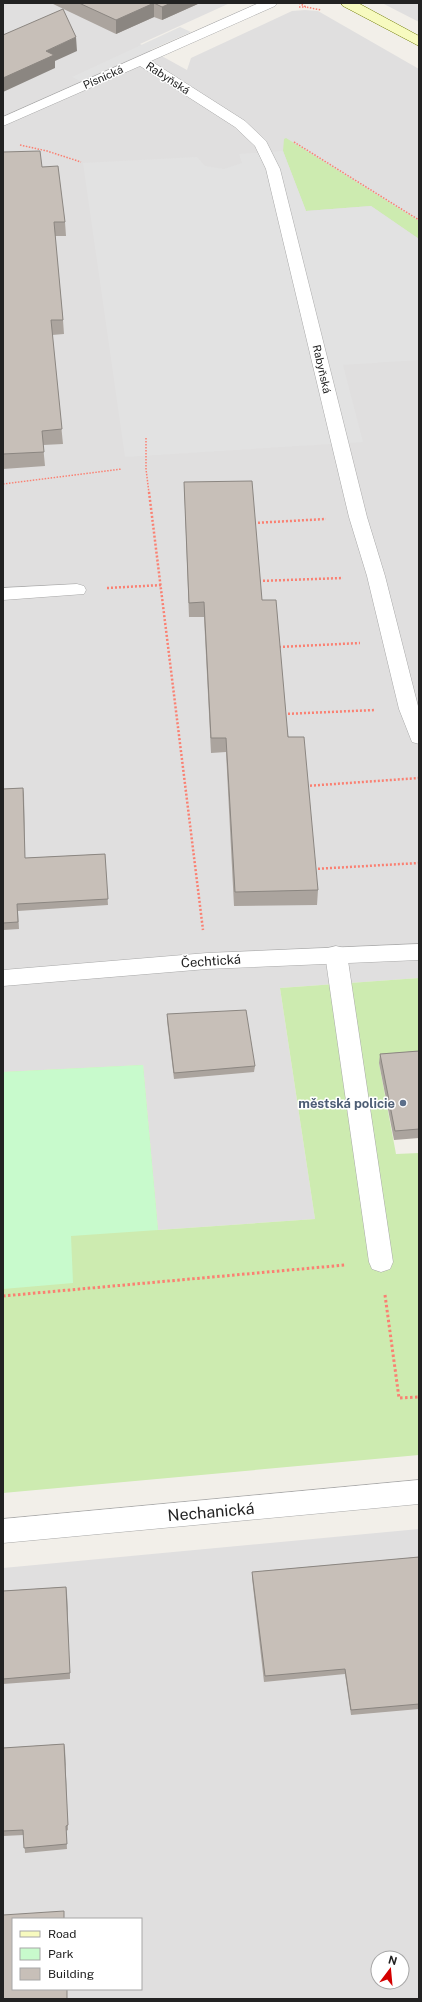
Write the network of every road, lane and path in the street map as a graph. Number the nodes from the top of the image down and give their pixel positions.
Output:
1 (270, 3) edge
2 (348, 3) edge
3 (306, 7) dead end
4 (294, 8) dead end
5 (419, 42) edge
6 (140, 60) junction
7 (3, 122) edge
8 (294, 142) dead end
9 (17, 145) dead end
10 (81, 162) dead end
11 (419, 220) edge
12 (146, 438) dead end
13 (122, 469) dead end
14 (3, 484) edge
15 (358, 518) junction
16 (254, 523) edge
17 (376, 576) junction
18 (259, 581) edge
19 (162, 585) junction
20 (77, 590) joint
21 (3, 594) edge
22 (392, 641) junction
23 (279, 647) edge
24 (409, 709) junction
25 (284, 714) edge
26 (419, 737) edge
27 (419, 778) edge
28 (306, 786) edge
29 (419, 862) edge
30 (314, 869) edge
31 (419, 952) edge
32 (336, 954) junction
33 (207, 961) junction
34 (3, 978) edge
35 (381, 1262) junction
36 (3, 1296) edge
37 (419, 1397) edge
38 (419, 1492) edge
39 (3, 1531) edge

1 - 6 street, Písnická
2 - 5 main road
3 - 4 path
6 - 7 street, Písnická
6 - 15 street, Rabyňská
8 - 11 path
9 - 10 path
12 - 19 path
13 - 14 path
15 - 16 path
15 - 17 street, Rabyňská
17 - 18 path
17 - 22 street, Rabyňská
19 - 20 path
19 - 33 path
20 - 21 street
22 - 23 path
22 - 24 street, Rabyňská
24 - 25 path
24 - 26 street, Rabyňská
27 - 28 path
29 - 30 path
31 - 32 street, Čechtická
32 - 33 street, Čechtická
32 - 35 street
33 - 34 street, Čechtická
35 - 36 path
35 - 37 path
38 - 39 street, Nechanická

